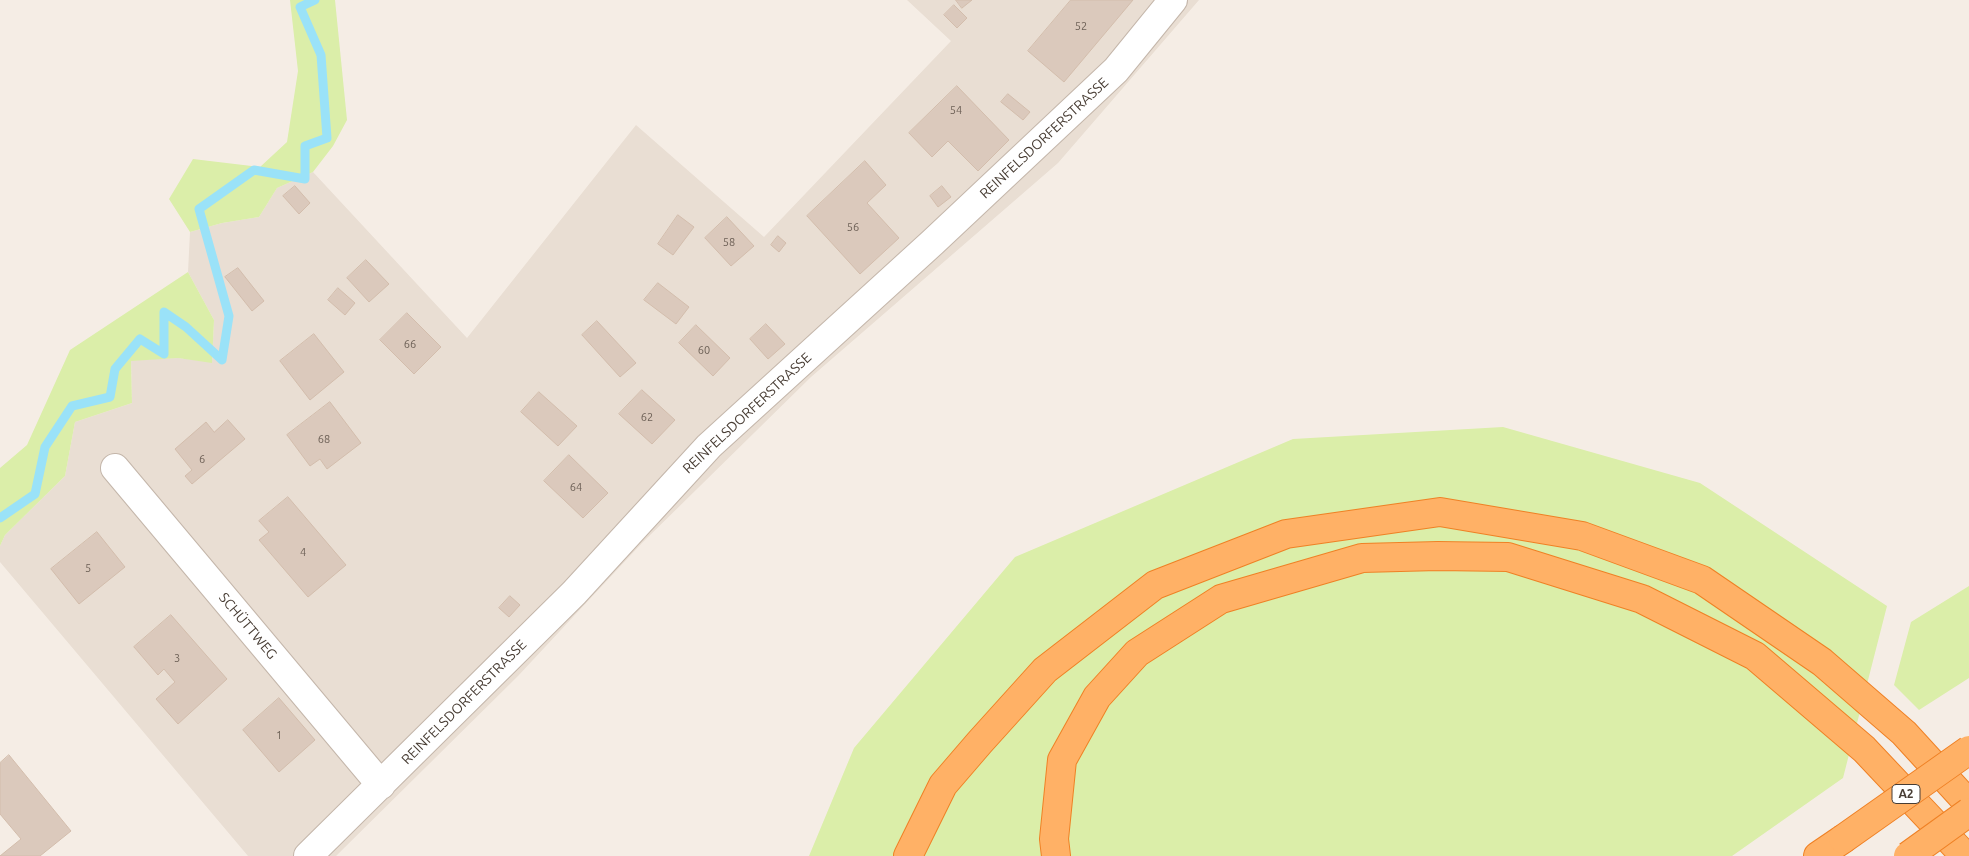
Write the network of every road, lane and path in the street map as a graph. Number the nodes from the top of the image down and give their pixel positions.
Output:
1 (1174, 0) edge
2 (115, 468) dead end
3 (1969, 750) edge
4 (381, 785) junction
5 (1969, 804) edge
6 (1969, 812) edge
7 (308, 856) edge
8 (908, 856) edge
9 (1056, 856) edge
10 (1818, 856) edge
11 (1908, 856) edge
12 (1965, 856) edge

1 - 4 street, REINFELSDORFERSTRASSE
2 - 4 street, SCHÜTTWEG
3 - 10 highway, A2, bridge
4 - 7 street, REINFELSDORFERSTRASSE
5 - 8 highway
6 - 11 highway, bridge
9 - 12 highway

